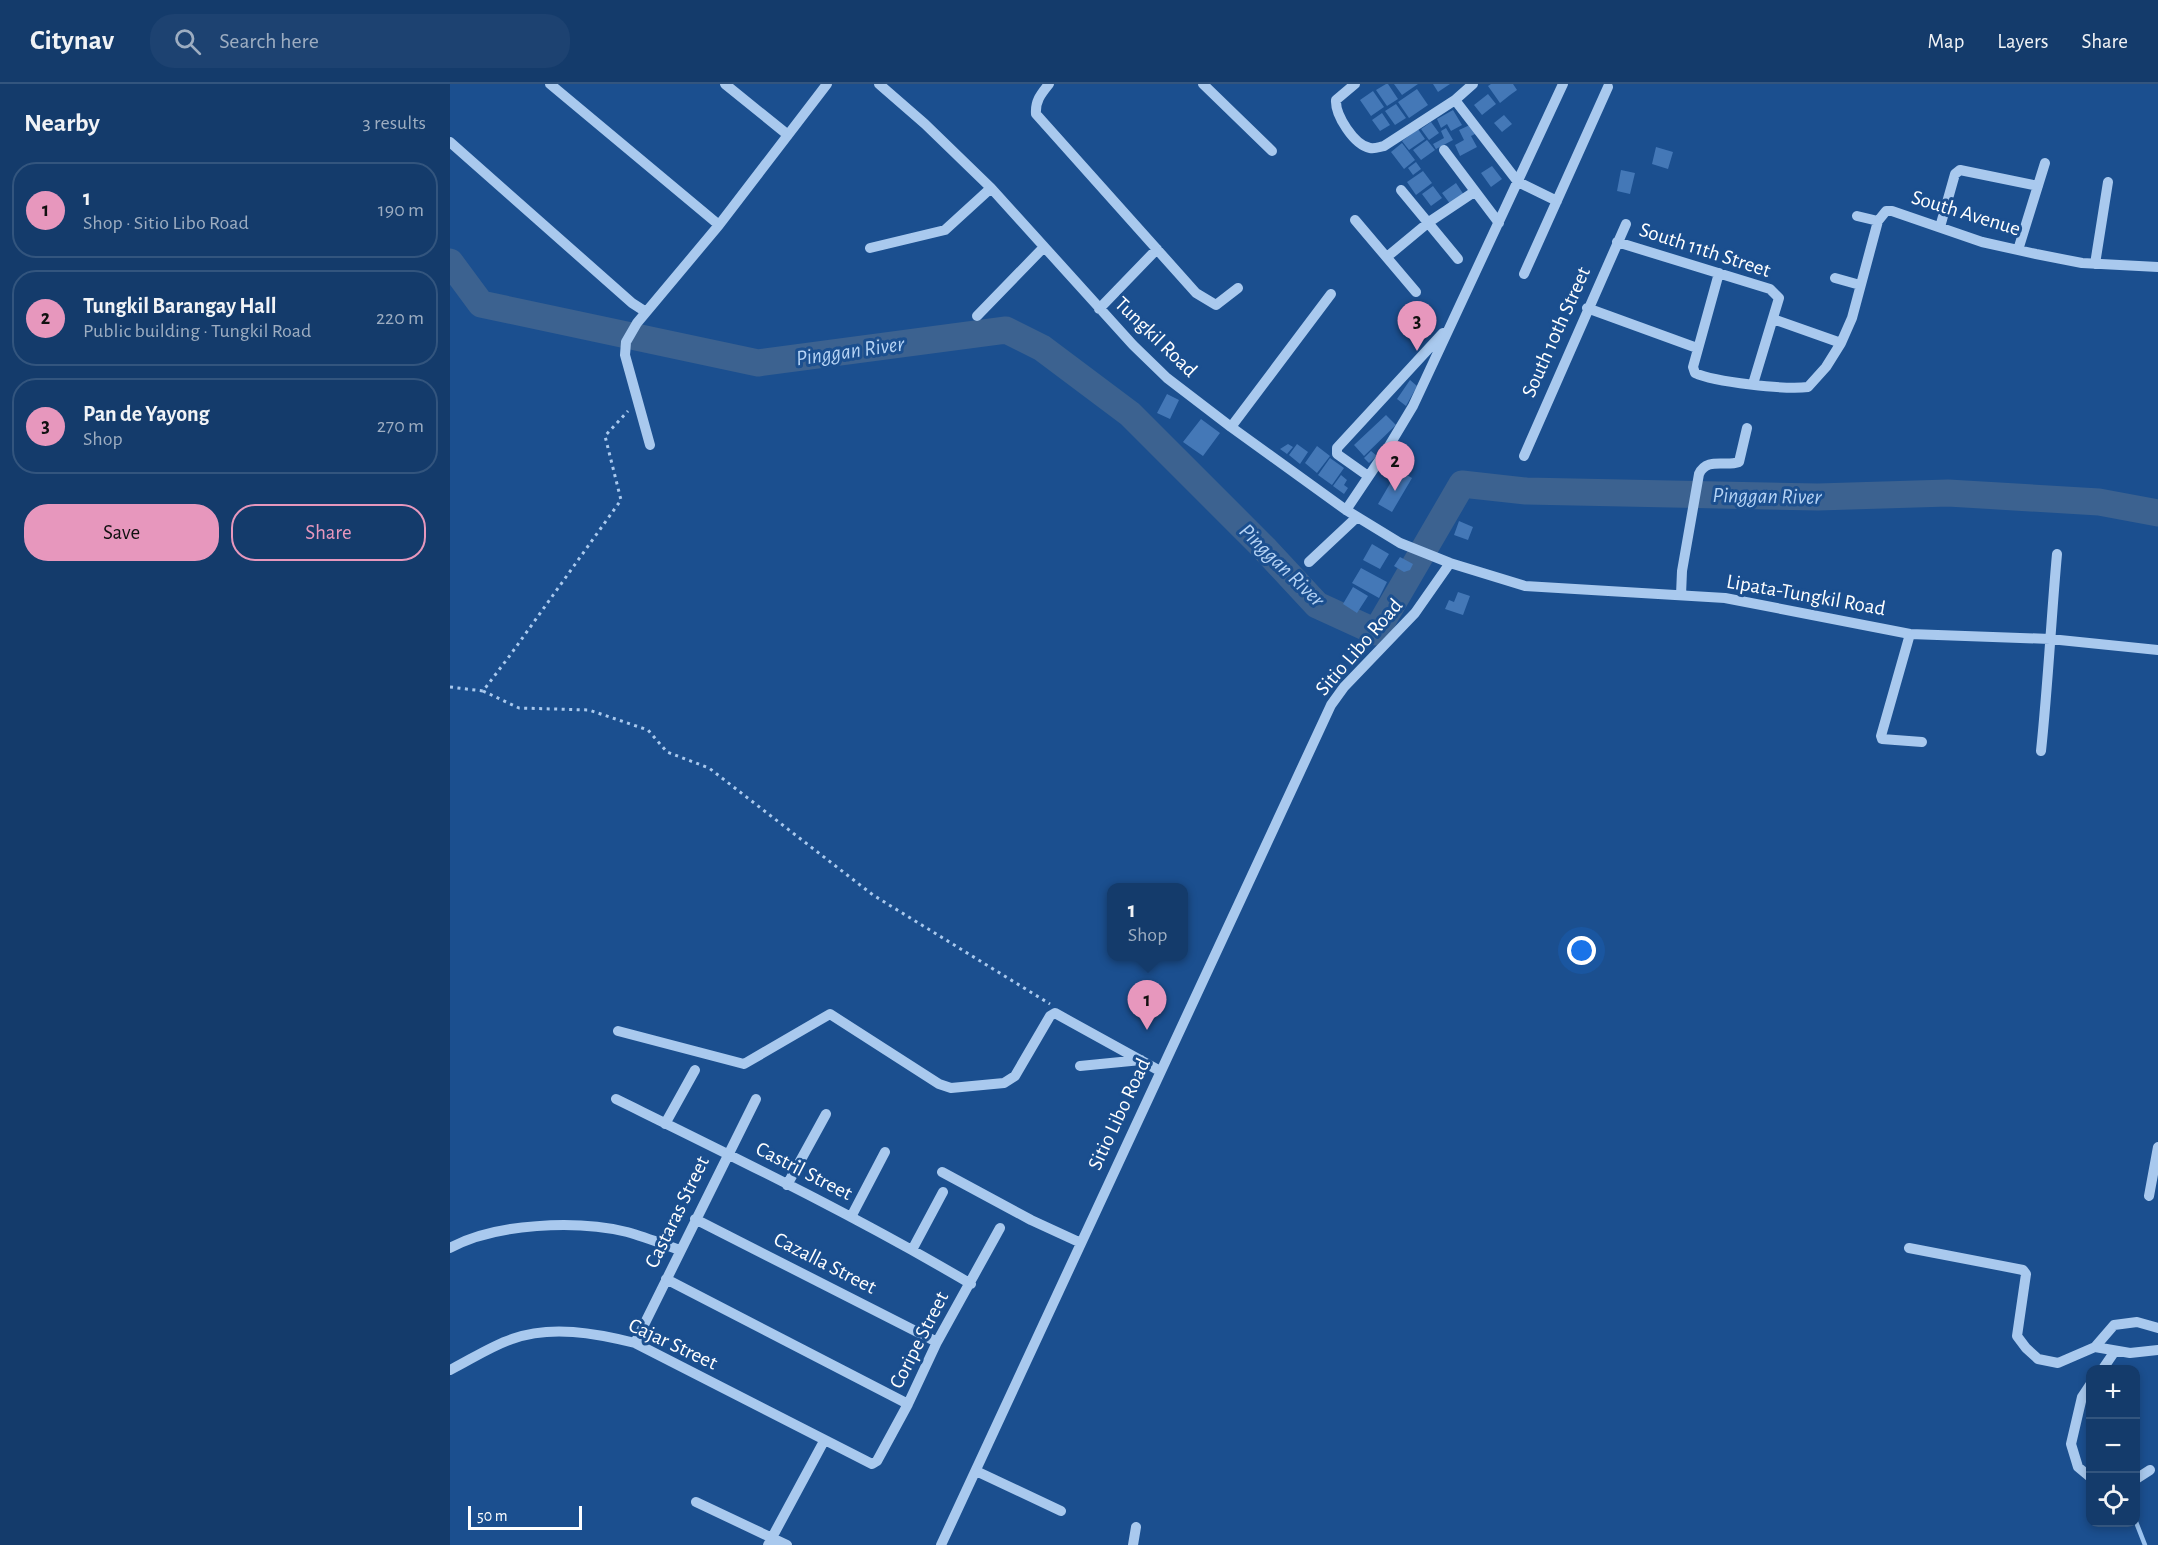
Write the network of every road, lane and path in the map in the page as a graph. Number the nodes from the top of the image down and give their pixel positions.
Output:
1 (550, 84) edge
2 (725, 84) edge
3 (827, 84) edge
4 (1049, 84) edge
5 (1203, 84) edge
6 (1355, 84) edge
7 (1473, 84) edge
8 (1563, 84) edge
9 (886, 86) edge
10 (1608, 87) dead end
11 (1455, 100) junction
12 (788, 135) junction
13 (450, 142) edge
14 (1444, 150) dead end
15 (1272, 151) dead end
16 (2045, 163) dead end
17 (1518, 182) junction
18 (2108, 182) dead end
19 (2038, 186) junction
20 (991, 188) junction
21 (1401, 190) dead end
22 (1474, 192) junction
23 (1557, 201) junction
24 (1857, 216) dead end
25 (1356, 220) dead end
26 (1878, 221) junction
27 (1429, 222) junction
28 (1499, 223) junction
29 (1626, 224) dead end
30 (719, 225) junction
31 (1940, 227) junction
32 (1617, 242) junction
33 (1044, 247) junction
34 (870, 248) dead end
35 (1157, 249) junction
36 (2018, 250) junction
37 (1388, 256) junction
38 (1458, 259) dead end
39 (2095, 264) junction
40 (2158, 267) edge
41 (1719, 273) junction
42 (1524, 274) dead end
43 (1836, 278) dead end
44 (1860, 285) junction
45 (1238, 288) dead end
46 (1416, 292) dead end
47 (1331, 294) dead end
48 (1587, 308) junction
49 (1099, 309) junction
50 (646, 312) junction
51 (977, 316) dead end
52 (1773, 320) junction
53 (1452, 324) junction
54 (1841, 343) junction
55 (1697, 348) junction
56 (1753, 384) junction
57 (637, 401) junction
58 (1231, 427) junction
59 (1747, 428) dead end
60 (650, 445) dead end
61 (1524, 456) dead end
62 (1368, 476) junction
63 (1346, 510) junction
64 (1357, 517) junction
65 (2057, 554) dead end
66 (1445, 561) junction
67 (1309, 562) dead end
68 (1681, 595) junction
69 (1910, 634) junction
70 (2050, 639) junction
71 (2158, 650) edge
72 (450, 687) edge
73 (483, 691) junction
74 (1922, 742) dead end
75 (2041, 751) dead end
76 (1060, 1014) junction
77 (618, 1031) dead end
78 (1141, 1060) junction
79 (1080, 1066) dead end
80 (695, 1070) dead end
81 (1160, 1071) junction
82 (756, 1099) dead end
83 (616, 1100) dead end
84 (826, 1114) dead end
85 (665, 1124) junction
86 (2158, 1147) edge
87 (885, 1152) dead end
88 (727, 1154) junction
89 (942, 1172) dead end
90 (787, 1185) junction
91 (943, 1192) dead end
92 (2150, 1196) dead end
93 (851, 1217) junction
94 (695, 1219) junction
95 (1000, 1228) dead end
96 (452, 1243) edge
97 (1081, 1243) junction
98 (1909, 1248) dead end
99 (680, 1250) junction
100 (912, 1250) junction
101 (666, 1279) junction
102 (970, 1284) junction
103 (2158, 1328) edge
104 (937, 1342) junction
105 (634, 1343) junction
106 (2095, 1347) junction
107 (2158, 1350) edge
108 (2115, 1351) junction
109 (2105, 1365) edge
110 (450, 1370) edge
111 (2086, 1392) edge
112 (908, 1404) junction
113 (824, 1441) junction
114 (868, 1464) joint
115 (2150, 1470) dead end
116 (976, 1471) junction
117 (2086, 1473) edge
118 (2140, 1476) edge
119 (696, 1502) dead end
120 (1061, 1511) dead end
121 (1136, 1527) dead end
122 (770, 1542) edge
123 (787, 1545) edge
124 (941, 1545) edge
125 (1133, 1545) edge

1 - 30 street
2 - 12 street
3 - 12 street
4 - 35 street
5 - 15 street
6 - 11 street
7 - 11 street
8 - 17 street
9 - 20 street, Tungkil Road
10 - 23 street
11 - 17 street
12 - 30 street
13 - 50 street
14 - 22 street
16 - 19 street
17 - 23 street
17 - 28 street
18 - 39 street
19 - 31 street
19 - 36 street
20 - 33 street, Tungkil Road
20 - 34 street
21 - 27 street
22 - 27 street
22 - 28 street
23 - 42 street
24 - 26 street
25 - 37 street
26 - 31 street, South Avenue
26 - 44 street
27 - 37 street
27 - 38 street
28 - 53 street
29 - 32 street, South 10th Street
30 - 50 street
31 - 36 street, South Avenue
32 - 41 street, South 11th Street
32 - 48 street, South 10th Street
33 - 49 street, Tungkil Road
33 - 51 street
35 - 45 street
35 - 49 street
36 - 39 street, South Avenue
37 - 46 street
39 - 40 street, South Avenue
41 - 52 street, South 11th Street
41 - 55 street
43 - 44 street
44 - 54 street
47 - 58 street
48 - 55 street
48 - 61 street, South 10th Street
49 - 58 street, Tungkil Road
50 - 57 street
52 - 54 street
52 - 56 street
53 - 62 street
53 - 62 street
54 - 56 street
55 - 56 street
57 - 60 street
57 - 73 path
58 - 63 street, Tungkil Road
59 - 68 street
62 - 63 street
63 - 64 street, Tungkil Road
64 - 66 street, Tungkil Road
64 - 67 street
65 - 70 street
66 - 68 street, Lipata-Tungkil Road
66 - 81 street, Sitio Libo Road
68 - 69 street, Lipata-Tungkil Road
69 - 70 street, Lipata-Tungkil Road
69 - 74 street
70 - 71 street, Lipata-Tungkil Road
70 - 75 street
72 - 73 path
73 - 76 path
76 - 77 street
76 - 78 street
78 - 79 street
78 - 81 street
80 - 85 street
81 - 97 street, Sitio Libo Road
82 - 88 street, Castaras Street
83 - 85 street, Castril Street
84 - 90 street
85 - 88 street, Castril Street
86 - 92 street
87 - 93 street
88 - 90 street, Castril Street
88 - 94 street, Castaras Street
89 - 97 street
90 - 93 street, Castril Street
91 - 100 street
93 - 100 street, Castril Street
94 - 99 street, Castaras Street
94 - 104 street, Cazalla Street
95 - 102 street, Coripe Street
96 - 99 street
97 - 116 street, Sitio Libo Road
98 - 106 street
99 - 101 street, Castaras Street
100 - 102 street, Castril Street
101 - 105 street, Castaras Street
101 - 112 street
102 - 104 street, Coripe Street
103 - 106 street
104 - 112 street, Coripe Street
105 - 110 street, Cajar Street
105 - 113 street, Cajar Street
106 - 108 street
107 - 108 street
108 - 109 street
111 - 117 street
112 - 114 street, Coripe Street
113 - 114 street, Cajar Street
113 - 122 street
115 - 118 street
116 - 120 street
116 - 124 street, Sitio Libo Road
119 - 122 street
121 - 125 street
122 - 123 street

